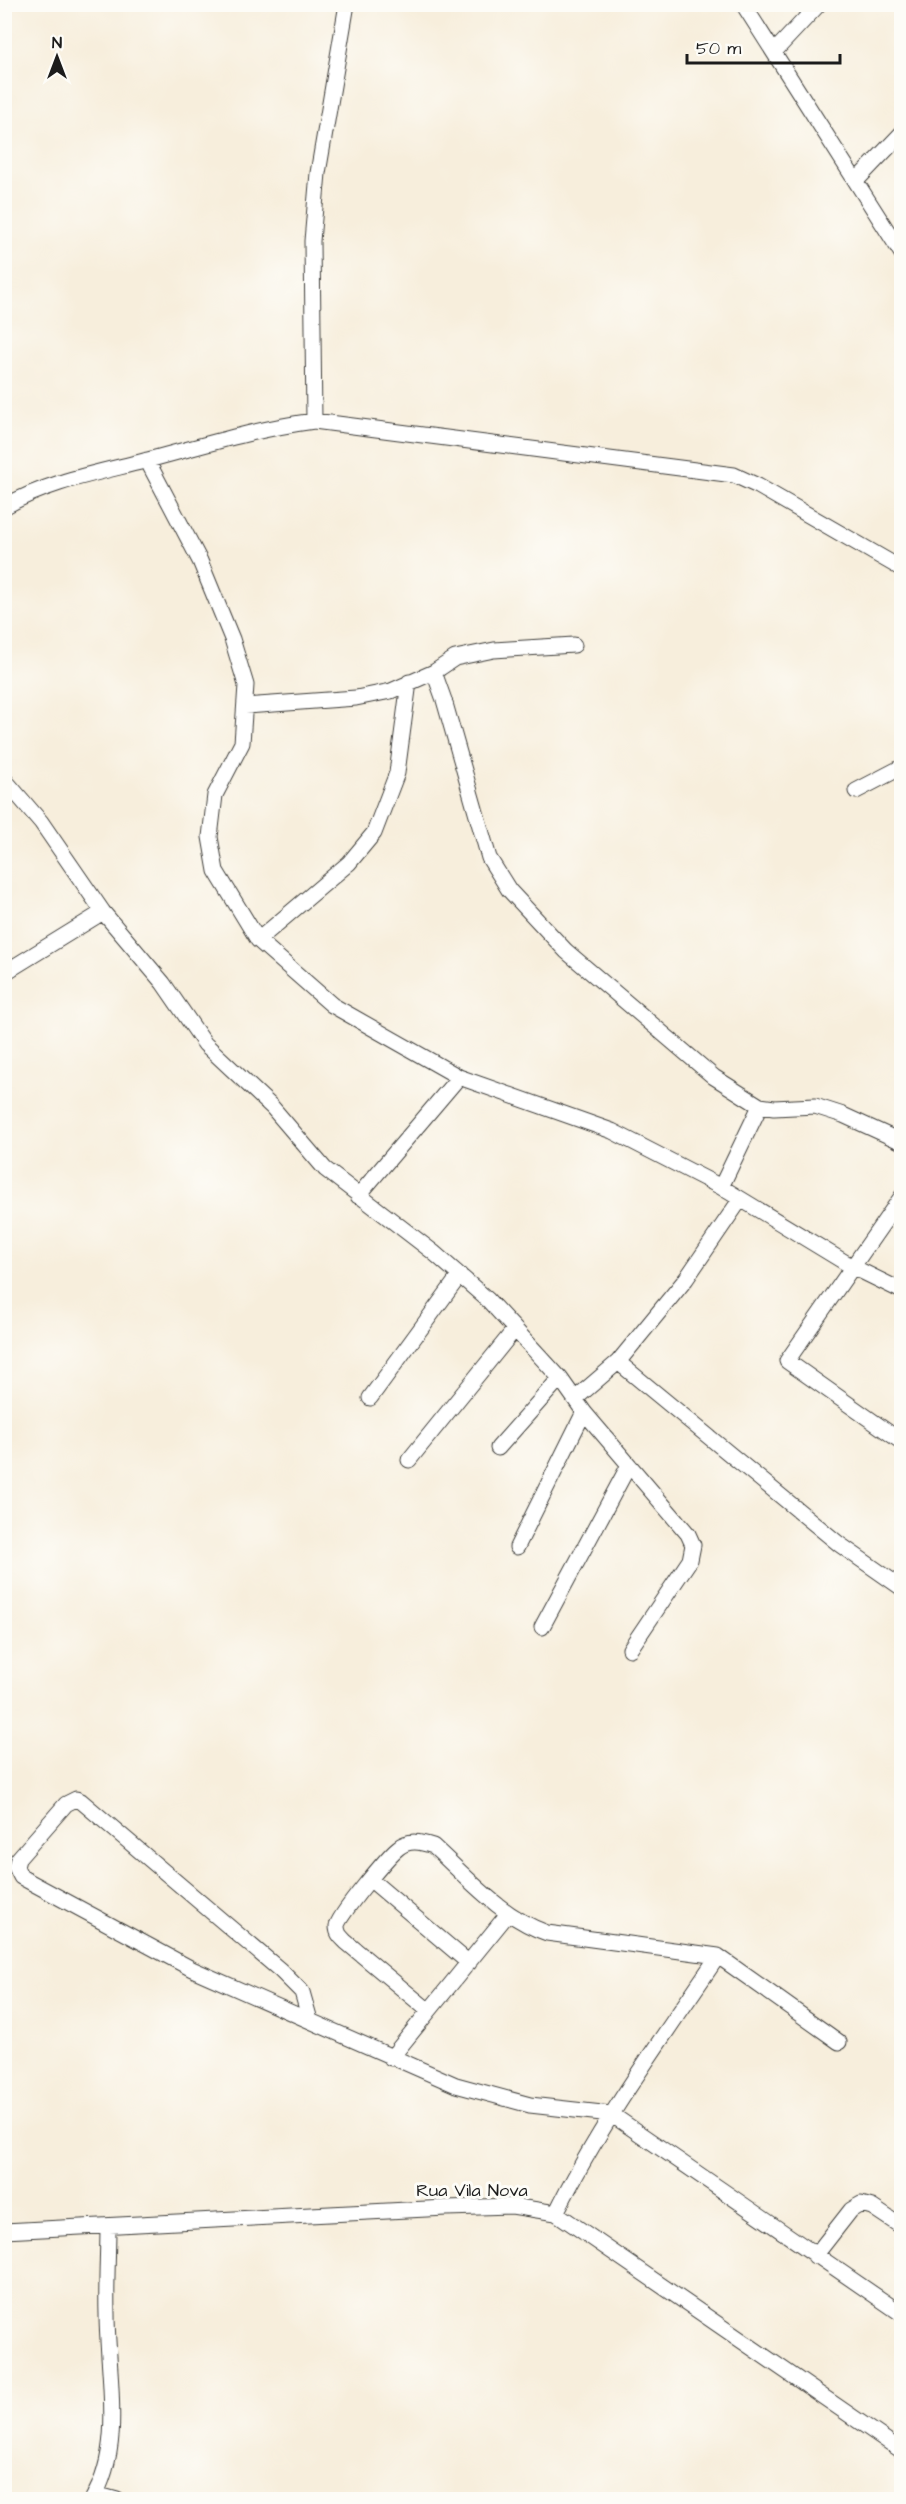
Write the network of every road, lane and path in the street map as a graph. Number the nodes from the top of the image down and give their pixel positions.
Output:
1 (347, 4) edge
2 (743, 4) edge
3 (819, 4) edge
4 (774, 52) junction
5 (902, 133) edge
6 (856, 181) junction
7 (902, 254) edge
8 (314, 421) junction
9 (147, 460) junction
10 (4, 507) edge
11 (902, 569) edge
12 (574, 645) dead end
13 (434, 672) junction
14 (409, 682) junction
15 (245, 706) junction
16 (902, 767) edge
17 (4, 779) edge
18 (856, 791) dead end
19 (103, 912) junction
20 (258, 940) junction
21 (4, 973) edge
22 (459, 1077) junction
23 (760, 1106) junction
24 (902, 1142) edge
25 (721, 1187) junction
26 (358, 1196) junction
27 (902, 1196) edge
28 (740, 1200) junction
29 (851, 1266) junction
30 (460, 1275) junction
31 (902, 1291) edge
32 (515, 1329) junction
33 (618, 1362) junction
34 (560, 1378) junction
35 (370, 1398) dead end
36 (579, 1406) junction
37 (902, 1442) edge
38 (498, 1449) dead end
39 (409, 1460) dead end
40 (629, 1466) junction
41 (517, 1547) dead end
42 (902, 1588) edge
43 (542, 1627) dead end
44 (630, 1649) dead end
45 (371, 1880) junction
46 (507, 1915) junction
47 (718, 1956) junction
48 (469, 1963) junction
49 (429, 2011) junction
50 (310, 2020) junction
51 (839, 2042) dead end
52 (391, 2058) junction
53 (611, 2114) junction
54 (556, 2213) junction
55 (108, 2226) junction
56 (902, 2227) edge
57 (4, 2231) edge
58 (815, 2256) junction
59 (902, 2314) edge
60 (902, 2451) edge
61 (93, 2497) edge
62 (117, 2499) edge

1 - 8 street
2 - 4 street
3 - 4 street
4 - 6 street
5 - 6 street
6 - 7 street
8 - 9 street
8 - 11 street
9 - 10 street
9 - 15 street
12 - 13 street
13 - 14 street
13 - 23 street
14 - 15 street
14 - 20 street
15 - 20 street
16 - 18 street
17 - 19 street
19 - 21 street
19 - 26 street
20 - 22 street
22 - 25 street
22 - 26 street
23 - 24 street
23 - 25 street
25 - 28 street
26 - 30 street
27 - 29 street
28 - 29 street
28 - 33 street
29 - 31 street
29 - 37 street
30 - 32 street
30 - 35 street
32 - 34 street
32 - 39 street
33 - 36 street
33 - 42 street
34 - 36 street
34 - 38 street
36 - 40 street
36 - 41 street
40 - 43 street
40 - 44 street
45 - 46 street
45 - 48 street
45 - 49 street
46 - 47 street
46 - 48 street
47 - 51 street
47 - 53 street
48 - 49 street
49 - 52 street
50 - 50 street
50 - 52 street
52 - 53 street
53 - 54 street
53 - 58 street
54 - 55 street, Rua Vila Nova
54 - 60 street, Rua Vila Nova
55 - 57 street, Rua Vila Nova
55 - 61 street
56 - 58 street
58 - 59 street
61 - 62 street

